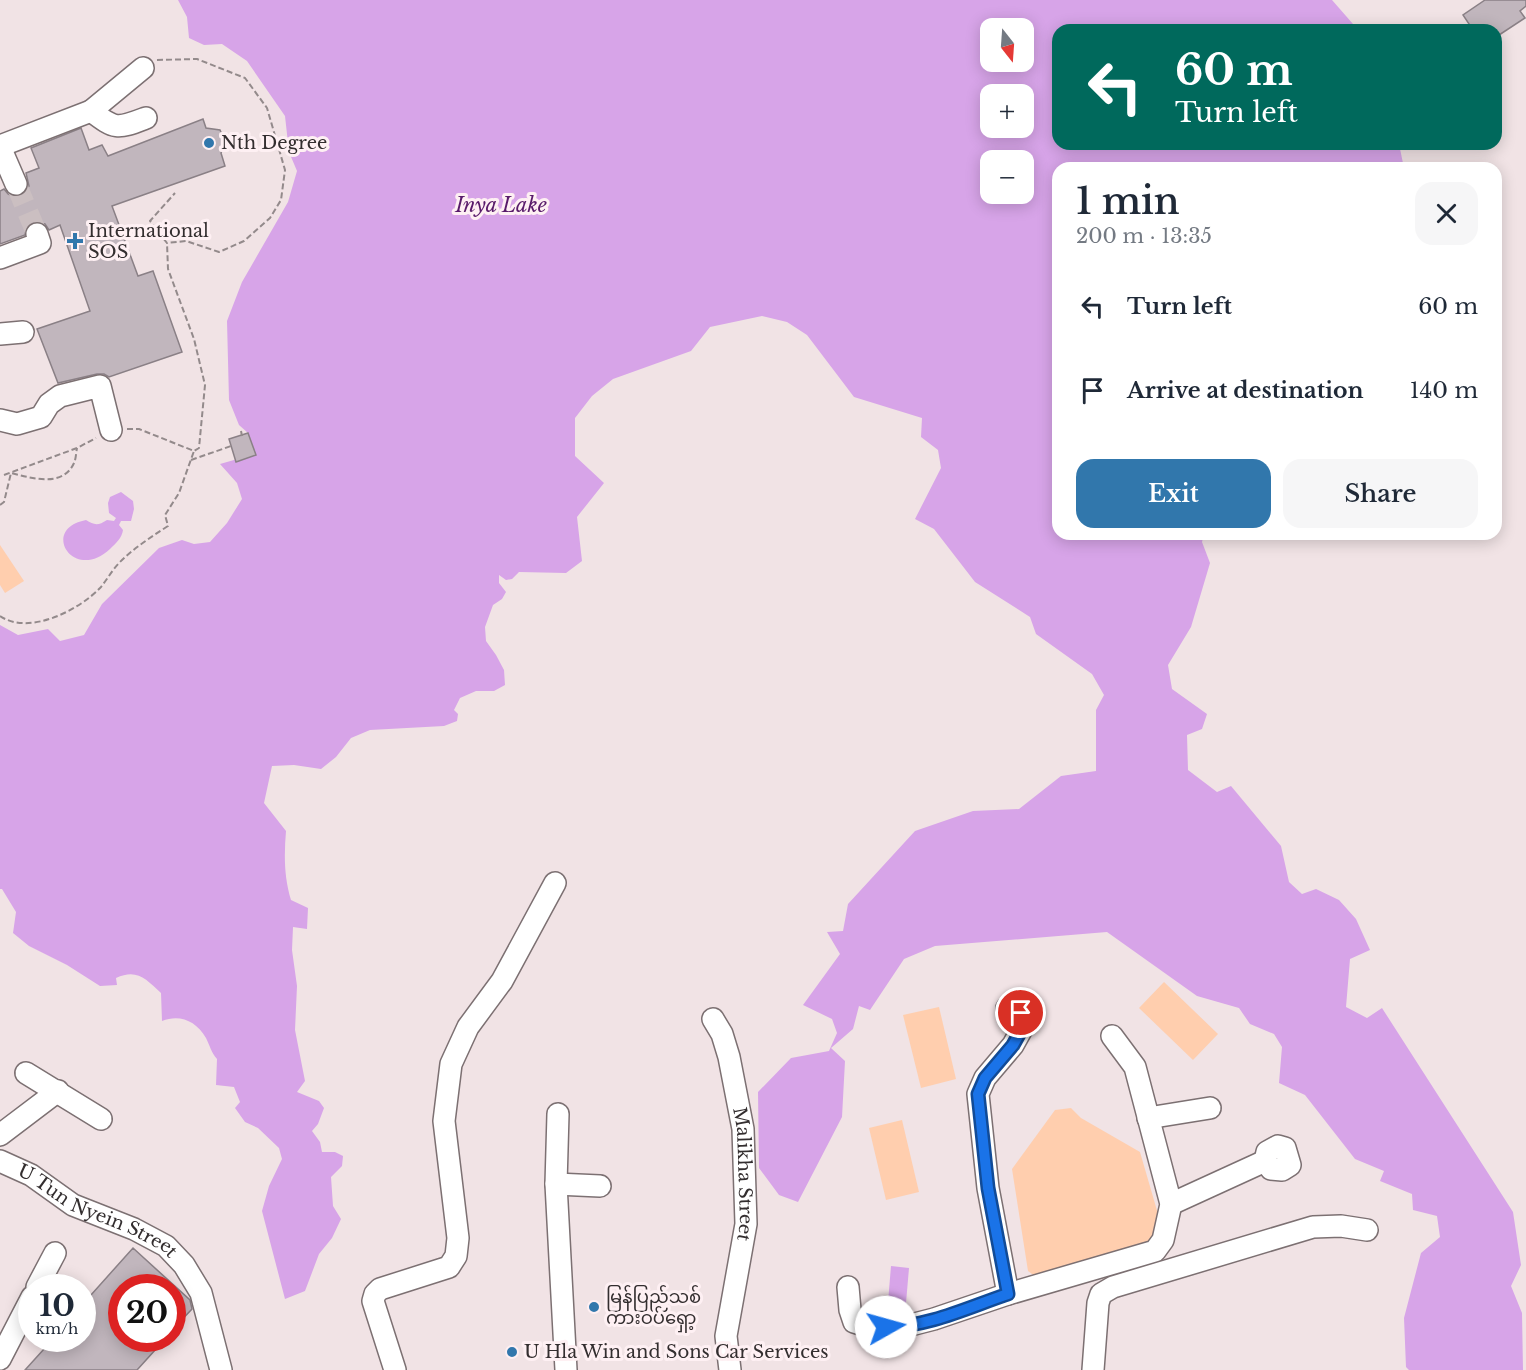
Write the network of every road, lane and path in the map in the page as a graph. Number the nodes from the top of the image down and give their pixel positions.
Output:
1 (143, 68) joint
2 (91, 111) junction
3 (146, 118) dead end
4 (0, 146) edge
5 (16, 184) tunnel mouth
6 (175, 193) dead end
7 (37, 234) dead end
8 (167, 243) junction
9 (0, 258) edge
10 (23, 332) dead end
11 (0, 334) edge
12 (0, 420) edge
13 (111, 430) junction
14 (241, 431) dead end
15 (242, 436) dead end
16 (231, 446) dead end
17 (78, 448) junction
18 (194, 451) junction
19 (191, 460) junction
20 (11, 473) junction
21 (4, 476) dead end
22 (0, 505) edge
23 (0, 616) edge
24 (555, 884) dead end
25 (1006, 1008) dead end
26 (713, 1019) dead end
27 (1112, 1036) dead end
28 (26, 1072) dead end
29 (58, 1091) junction
30 (1210, 1108) dead end
31 (558, 1114) dead end
32 (1148, 1118) junction
33 (101, 1119) dead end
34 (0, 1135) edge
35 (0, 1161) edge
36 (1265, 1161) dead end
37 (556, 1184) junction
38 (600, 1186) dead end
39 (1171, 1204) junction
40 (1367, 1230) dead end
41 (54, 1254) dead end
42 (44, 1274) edge
43 (848, 1287) dead end
44 (1008, 1294) junction
45 (18, 1324) edge
46 (0, 1359) edge
47 (221, 1370) edge
48 (394, 1370) edge
49 (566, 1370) edge
50 (730, 1370) edge
51 (1093, 1370) edge

1 - 2 street
1 - 8 path
2 - 3 street
2 - 4 street
4 - 5 street
6 - 8 path
7 - 9 street
8 - 18 path
10 - 11 street
12 - 13 street
13 - 17 path
13 - 18 path
14 - 15 path
16 - 19 path
17 - 20 path
17 - 20 path
18 - 19 path
19 - 23 path
20 - 21 path
20 - 22 path
24 - 48 street
25 - 44 street
26 - 50 street, Malikha Street
27 - 32 street
28 - 29 street
29 - 33 street
29 - 34 street
30 - 32 street
31 - 37 street
32 - 39 street
35 - 47 street, U Tun Nyein Street
36 - 39 street
37 - 38 street
37 - 49 street
39 - 44 street
40 - 51 street
41 - 42 street
43 - 44 street
45 - 46 street

